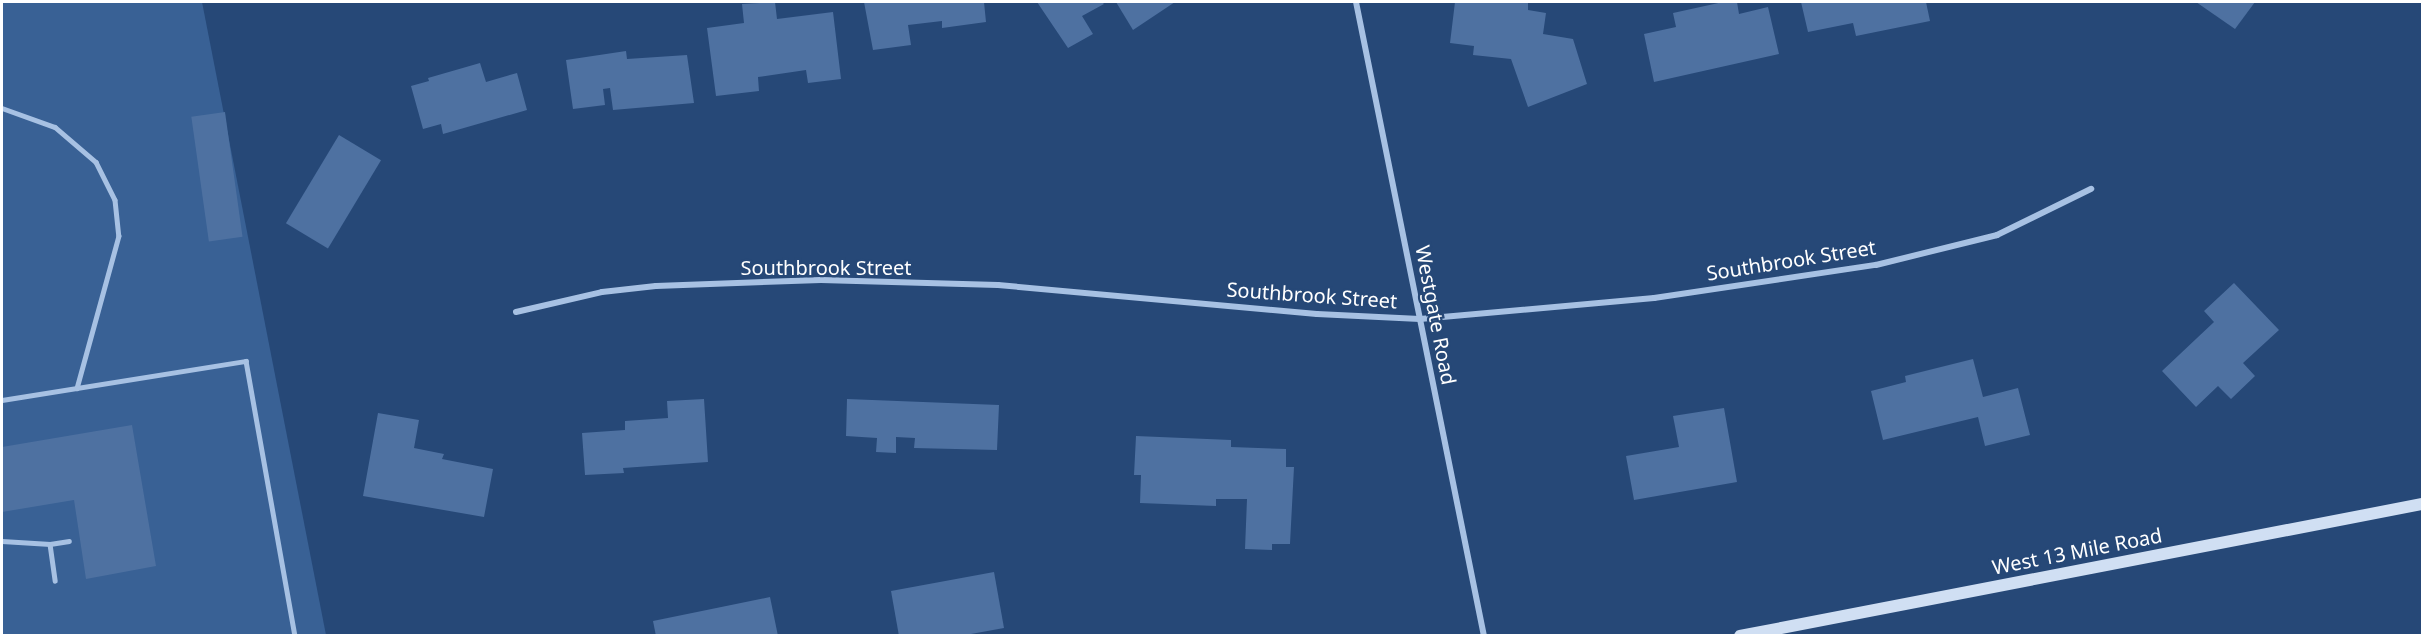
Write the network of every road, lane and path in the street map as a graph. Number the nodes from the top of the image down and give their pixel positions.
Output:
1 (1356, 2) edge
2 (2, 108) edge
3 (2091, 189) dead end
4 (516, 312) dead end
5 (1420, 319) junction
6 (77, 388) junction
7 (2, 400) edge
8 (2422, 504) edge
9 (2, 541) edge
10 (69, 541) dead end
11 (50, 544) junction
12 (55, 581) dead end
13 (296, 636) edge
14 (1484, 636) edge
15 (1740, 636) edge

1 - 5 street, Westgate Road
2 - 6 lane
3 - 5 street, Southbrook Street
4 - 5 street, Southbrook Street
5 - 14 street, Westgate Road
6 - 7 lane
6 - 13 lane
8 - 15 street, West 13 Mile Road
9 - 11 lane
10 - 11 lane
11 - 12 lane

